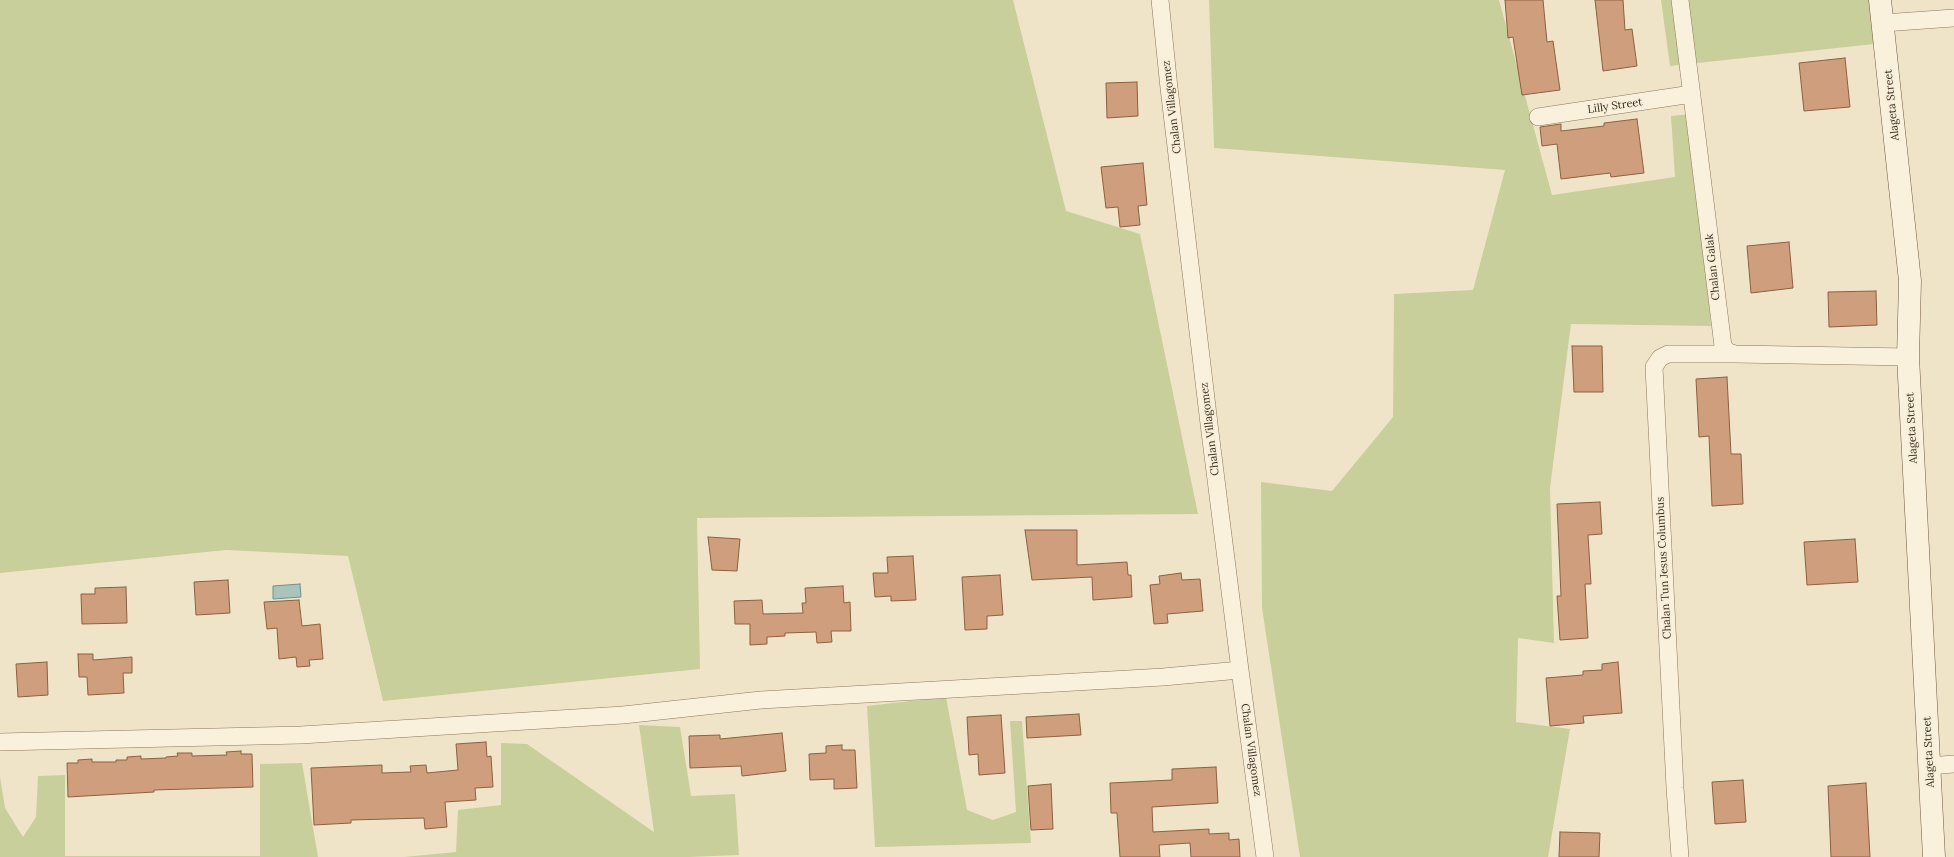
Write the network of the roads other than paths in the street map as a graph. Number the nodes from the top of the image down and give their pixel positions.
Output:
1 (1160, 0) edge
2 (1680, 0) edge
3 (1880, 0) edge
4 (1954, 18) edge
5 (1883, 23) junction
6 (1692, 94) junction
7 (1538, 117) dead end
8 (1735, 354) junction
9 (1908, 357) junction
10 (1240, 670) junction
11 (0, 742) edge
12 (1954, 764) edge
13 (1929, 766) junction
14 (1265, 857) edge
15 (1680, 857) edge
16 (1934, 857) edge

1 - 10 street, Chalan Villagomez
2 - 6 street, Chalan Galak
3 - 5 main road, Alageta Street
4 - 5 street
5 - 9 main road, Alageta Street
6 - 7 street, Lilly Street
6 - 8 street, Chalan Galak
8 - 9 street
8 - 15 street, Chalan Tun Jesus Columbus
9 - 13 main road, Alageta Street
10 - 11 street
10 - 14 street, Chalan Villagomez
12 - 13 street
13 - 16 main road, Alageta Street

